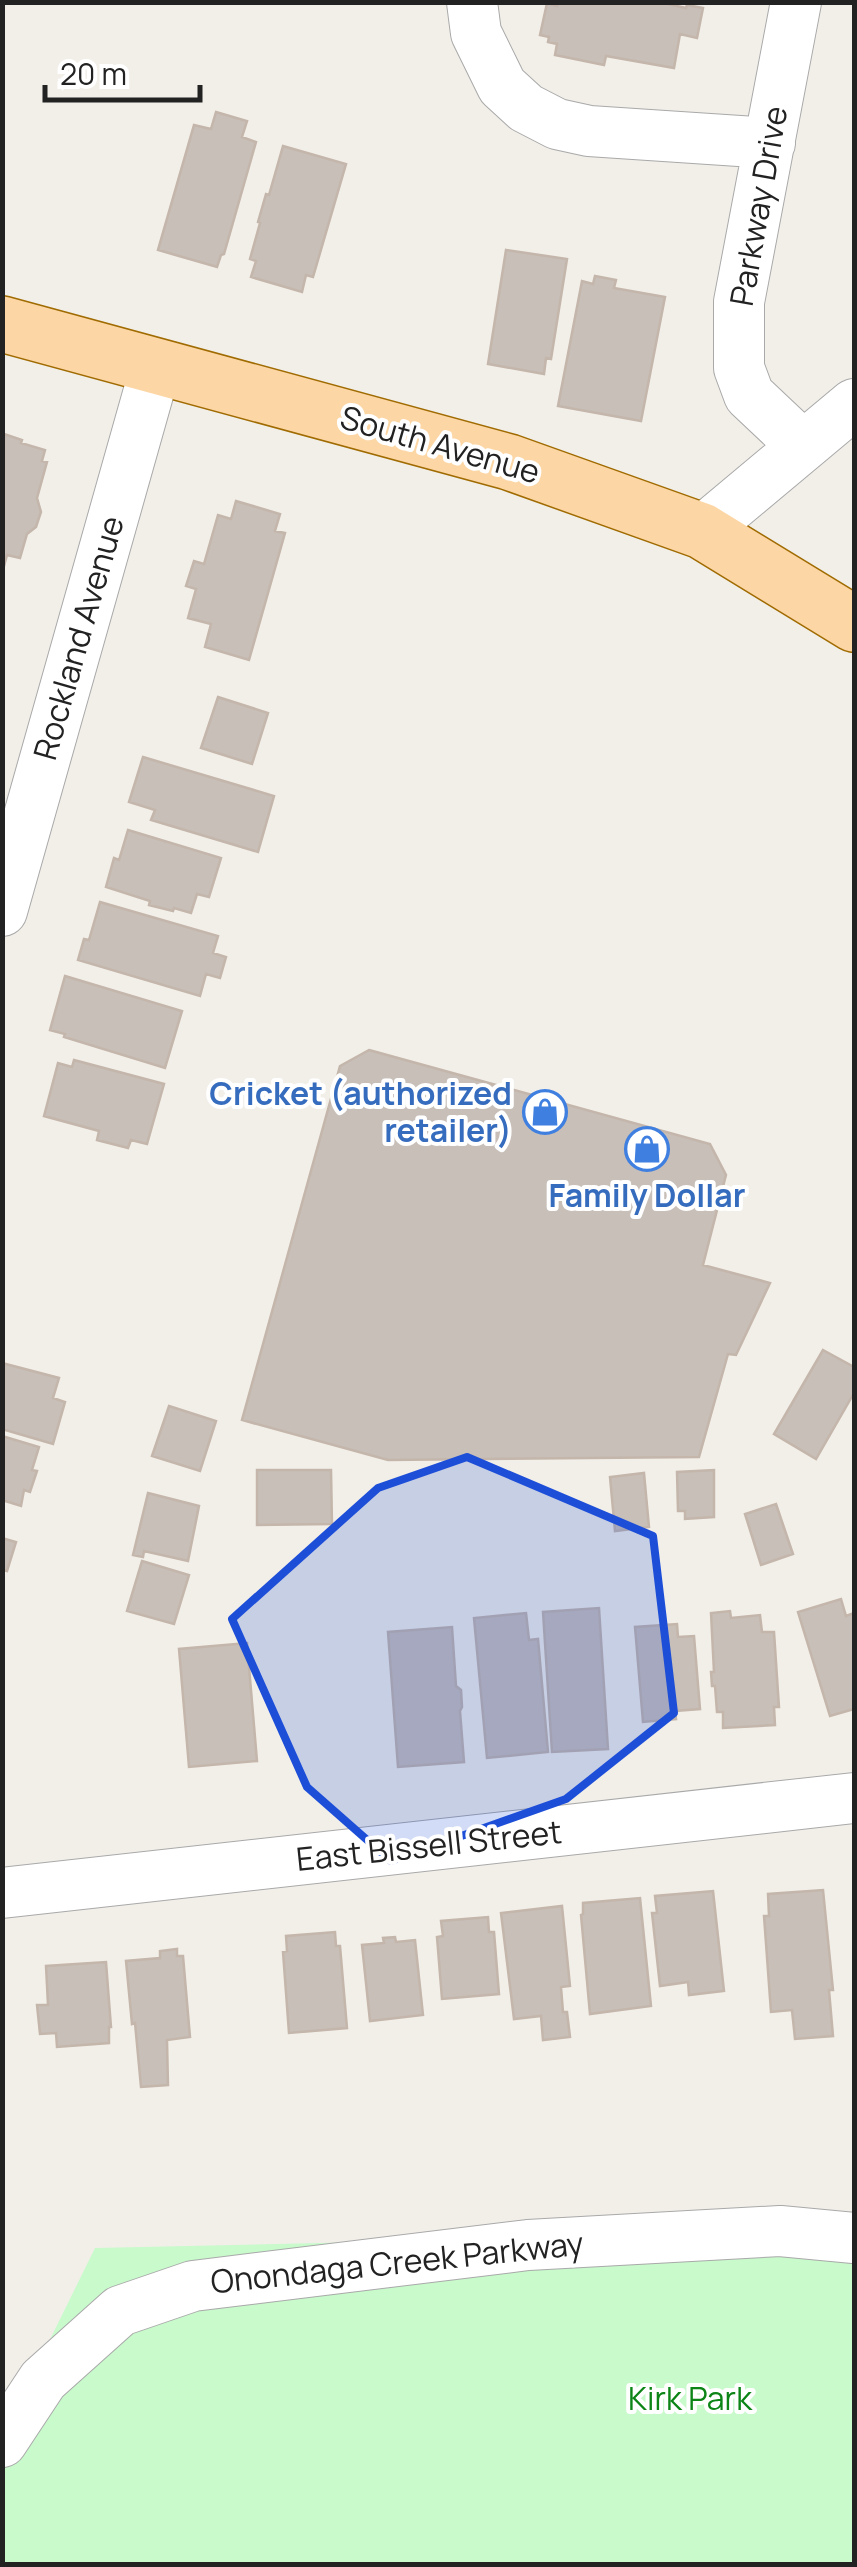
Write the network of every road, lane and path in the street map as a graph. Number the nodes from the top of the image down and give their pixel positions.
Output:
1 (472, 2) edge
2 (796, 2) edge
3 (770, 143) junction
4 (2, 324) edge
5 (156, 366) junction
6 (854, 404) edge
7 (803, 446) junction
8 (702, 530) junction
9 (854, 624) edge
10 (2, 911) edge
11 (854, 1798) edge
12 (2, 1893) edge
13 (854, 2238) edge
14 (2, 2442) edge

1 - 3 street
2 - 3 street, Parkway Drive
3 - 7 street, Parkway Drive
4 - 5 main road, South Avenue
5 - 8 main road, South Avenue
5 - 10 street, Rockland Avenue
6 - 7 street
7 - 8 street
8 - 9 main road, South Avenue
11 - 12 street, East Bissell Street
13 - 14 street, Onondaga Creek Parkway

